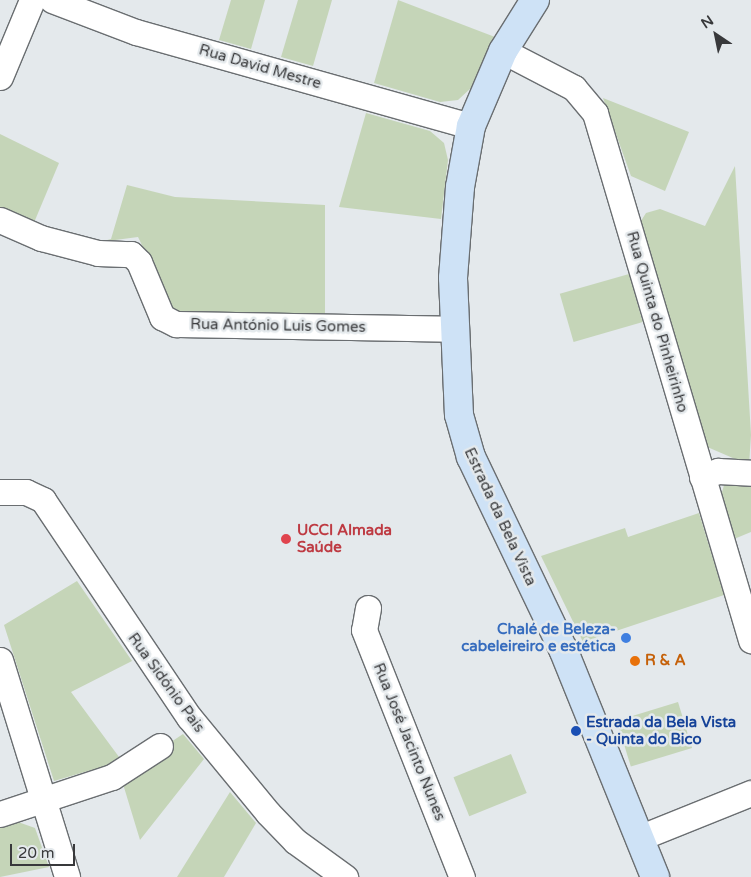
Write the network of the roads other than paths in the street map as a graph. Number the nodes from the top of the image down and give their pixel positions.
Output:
1 (32, 0) edge
2 (52, 0) edge
3 (535, 0) edge
4 (503, 51) junction
5 (0, 77) edge
6 (472, 126) junction
7 (0, 220) edge
8 (453, 329) junction
9 (751, 473) edge
10 (702, 477) junction
11 (0, 492) edge
12 (368, 608) dead end
13 (751, 640) edge
14 (0, 660) edge
15 (160, 746) dead end
16 (751, 793) edge
17 (42, 798) junction
18 (0, 814) edge
19 (639, 838) junction
20 (67, 877) edge
21 (345, 877) edge
22 (462, 877) edge
23 (655, 877) edge

1 - 5 street
2 - 6 street, Rua David Mestre
3 - 4 street, Estrada da Bela Vista
4 - 6 street, Estrada da Bela Vista
4 - 10 street, Rua Quinta do Pinheirinho
6 - 8 street, Estrada da Bela Vista
7 - 8 street, Rua António Luis Gomes
8 - 19 street, Estrada da Bela Vista
9 - 10 street
10 - 13 street, Rua Quinta do Pinheirinho
11 - 21 street, Rua Sidónio Pais
12 - 22 street, Rua José Jacinto Nunes
14 - 17 street
15 - 17 street
16 - 19 street
17 - 18 street
17 - 20 street
19 - 23 street, Estrada da Bela Vista

